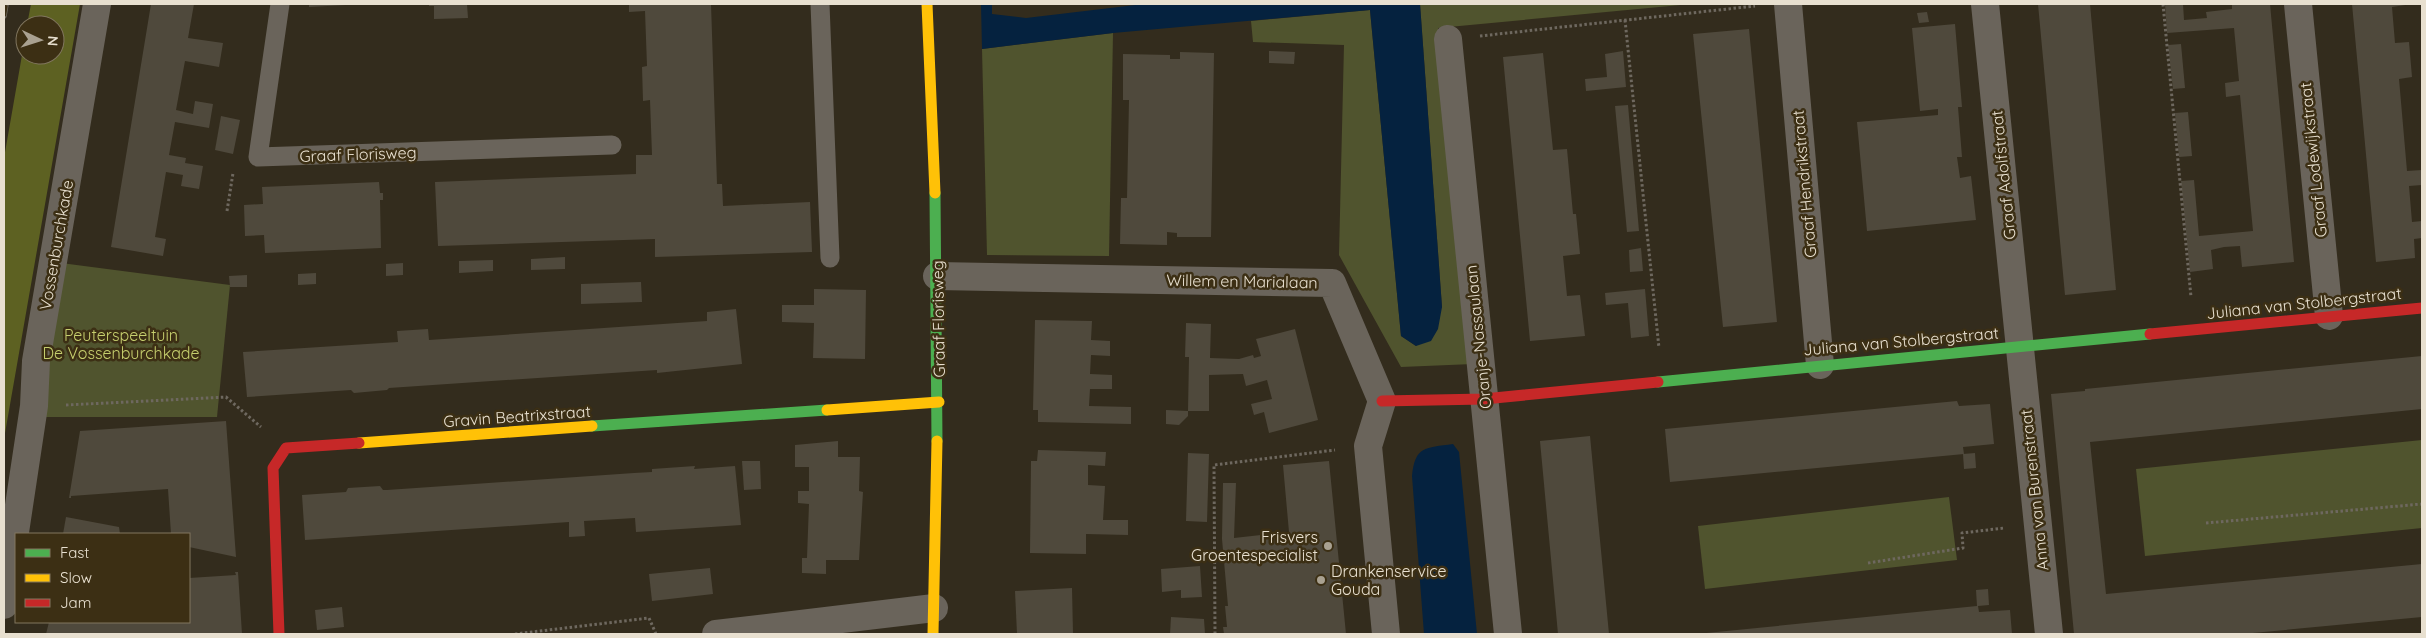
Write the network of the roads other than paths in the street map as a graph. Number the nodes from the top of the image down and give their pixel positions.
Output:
1 (97, 4) edge
2 (280, 4) edge
3 (820, 4) edge
4 (927, 4) edge
5 (1788, 4) edge
6 (1985, 4) edge
7 (2298, 4) edge
8 (1448, 39) road end
9 (612, 145) dead end
10 (830, 258) dead end
11 (937, 276) junction
12 (2422, 308) edge
13 (2329, 316) junction
14 (2021, 346) junction
15 (1820, 365) junction
16 (1484, 399) junction
17 (1382, 401) junction
18 (939, 402) junction
19 (4, 605) edge
20 (934, 621) edge
21 (279, 634) edge
22 (716, 634) edge
23 (1386, 634) edge
24 (1508, 634) edge
25 (2049, 634) edge

1 - 19 street, Vossenburchkade
2 - 9 lane, Graaf Florisweg
3 - 10 lane
4 - 11 street, Graaf Florisweg
5 - 15 street, Graaf Hendrikstraat
6 - 14 street, Graaf Adolfstraat
7 - 13 street, Graaf Lodewijkstraat
8 - 16 street, Oranje-Nassaulaan
11 - 17 street, Willem en Marialaan
11 - 18 street, Graaf Florisweg
12 - 13 street, Juliana van Stolbergstraat
13 - 14 street, Juliana van Stolbergstraat
14 - 15 street, Juliana van Stolbergstraat
14 - 25 street, Anna van Burenstraat
15 - 16 street, Juliana van Stolbergstraat
16 - 17 street, Juliana van Stolbergstraat
16 - 24 street, Oranje-Nassaulaan
17 - 23 street
18 - 20 street, Graaf Florisweg
18 - 21 street, Gravin Beatrixstraat
20 - 22 street

